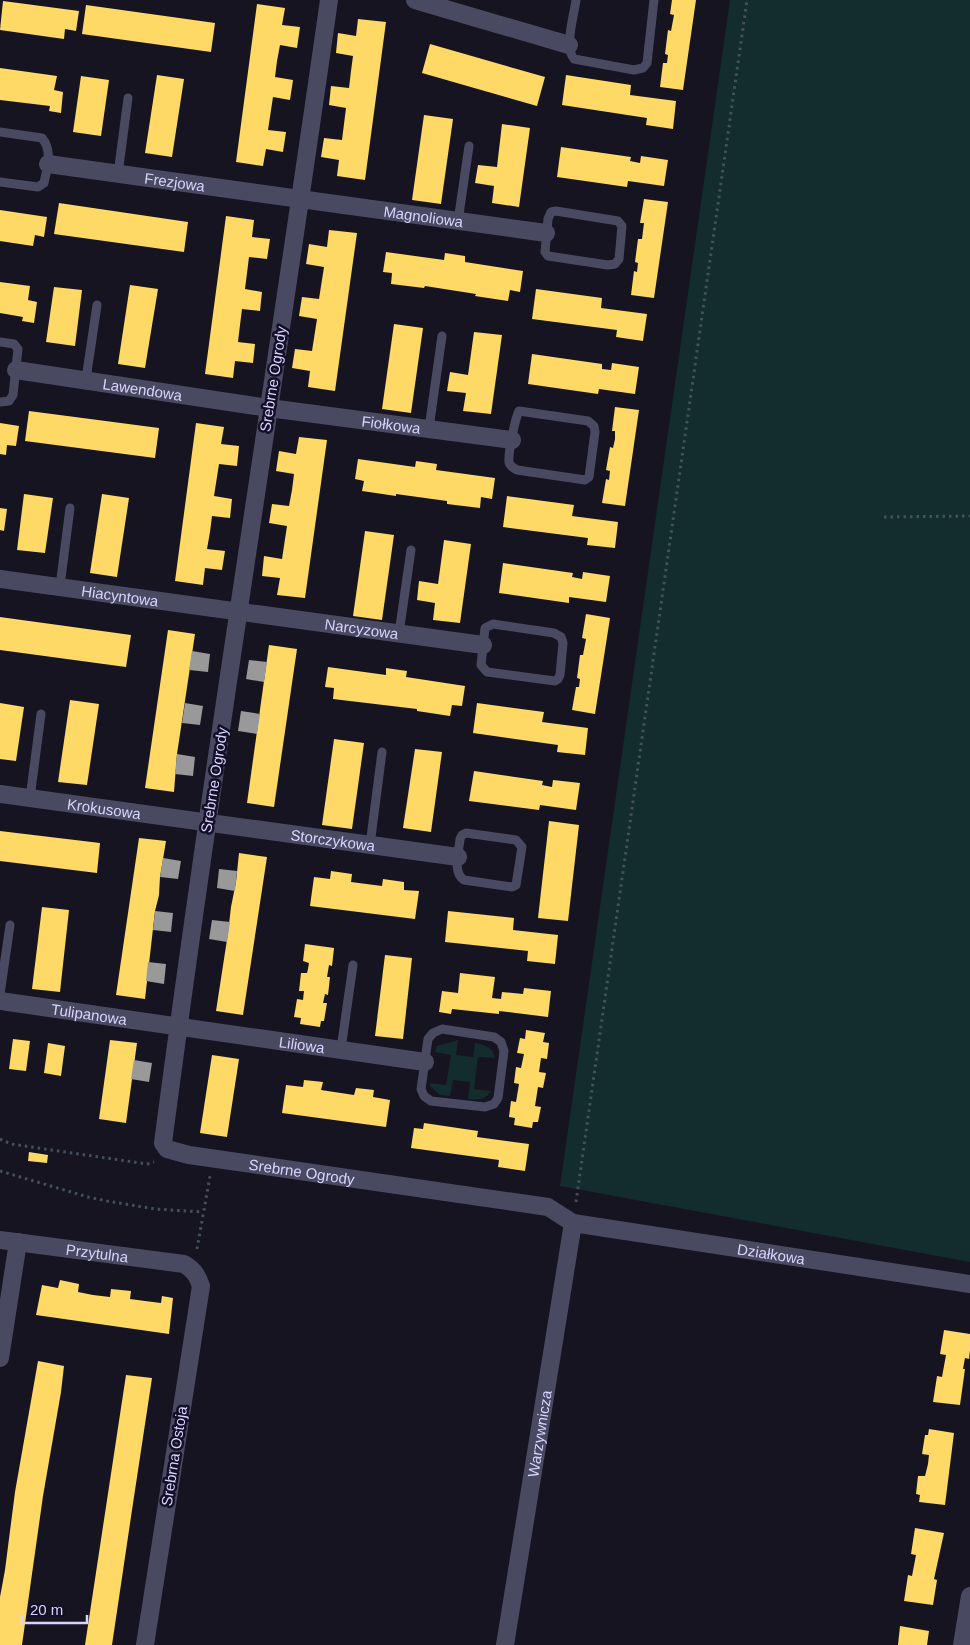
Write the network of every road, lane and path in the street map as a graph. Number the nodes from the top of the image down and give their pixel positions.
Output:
1 (328, 0) edge
2 (416, 0) edge
3 (576, 0) edge
4 (654, 0) edge
5 (747, 0) edge
6 (569, 45) junction
7 (128, 98) dead end
8 (0, 132) edge
9 (469, 146) dead end
10 (48, 164) junction
11 (118, 174) junction
12 (0, 182) edge
13 (301, 198) junction
14 (458, 221) junction
15 (546, 233) junction
16 (97, 304) dead end
17 (442, 336) dead end
18 (0, 342) edge
19 (16, 370) junction
20 (86, 379) junction
21 (0, 402) edge
22 (268, 408) junction
23 (429, 428) junction
24 (512, 440) junction
25 (70, 508) dead end
26 (970, 516) edge
27 (884, 517) dead end
28 (411, 550) dead end
29 (0, 579) edge
30 (60, 586) junction
31 (240, 611) junction
32 (400, 633) junction
33 (483, 645) junction
34 (41, 714) dead end
35 (382, 752) dead end
36 (0, 794) edge
37 (30, 798) junction
38 (208, 822) junction
39 (370, 845) junction
40 (458, 857) junction
41 (10, 925) dead end
42 (353, 965) dead end
43 (0, 994) edge
44 (0, 1001) edge
45 (179, 1026) junction
46 (340, 1049) junction
47 (425, 1062) junction
48 (0, 1139) edge
49 (167, 1149) junction
50 (213, 1158) junction
51 (0, 1172) edge
52 (204, 1212) junction
53 (573, 1223) junction
54 (0, 1240) edge
55 (18, 1242) junction
56 (193, 1269) junction
57 (970, 1284) edge
58 (0, 1358) edge
59 (970, 1596) edge
60 (145, 1645) edge
61 (505, 1645) edge
62 (962, 1645) edge

1 - 13 street, Srebrne Ogrody
2 - 6 street
3 - 6 lane
4 - 6 lane
5 - 53 path
7 - 11 lane
8 - 10 lane
9 - 14 lane
10 - 11 street, Frezjowa
10 - 12 lane
11 - 13 street, Frezjowa
13 - 14 street, Magnoliowa
13 - 22 street, Srebrne Ogrody
14 - 15 street, Magnoliowa
15 - 15 lane
16 - 20 lane
17 - 23 lane
18 - 19 lane
19 - 20 street, Lawendowa
19 - 21 lane
20 - 22 street, Lawendowa
22 - 23 street, Fiołkowa
22 - 31 street, Srebrne Ogrody
23 - 24 street, Fiołkowa
24 - 24 lane
25 - 30 lane
26 - 27 path
28 - 32 lane
29 - 30 street, Hiacyntowa
30 - 31 street, Hiacyntowa
31 - 32 street, Narcyzowa
31 - 38 street, Srebrne Ogrody
32 - 33 street, Narcyzowa
33 - 33 lane
34 - 37 lane
35 - 39 lane
36 - 37 street, Krokusowa
37 - 38 street, Krokusowa
38 - 39 street, Storczykowa
38 - 45 street, Srebrne Ogrody
39 - 40 street, Storczykowa
40 - 40 lane
41 - 43 lane
42 - 46 lane
44 - 45 street, Tulipanowa
45 - 46 street, Liliowa
45 - 49 street, Srebrne Ogrody
46 - 47 street, Liliowa
47 - 47 lane
48 - 49 path
49 - 50 street, Srebrne Ogrody
50 - 52 path
50 - 53 street, Srebrne Ogrody
51 - 52 path
52 - 56 path
53 - 57 street, Działkowa
53 - 61 street, Warzywnicza
54 - 55 street, Przytulna
55 - 56 street, Przytulna
55 - 58 street
56 - 60 street, Srebrna Ostoja
59 - 62 street

